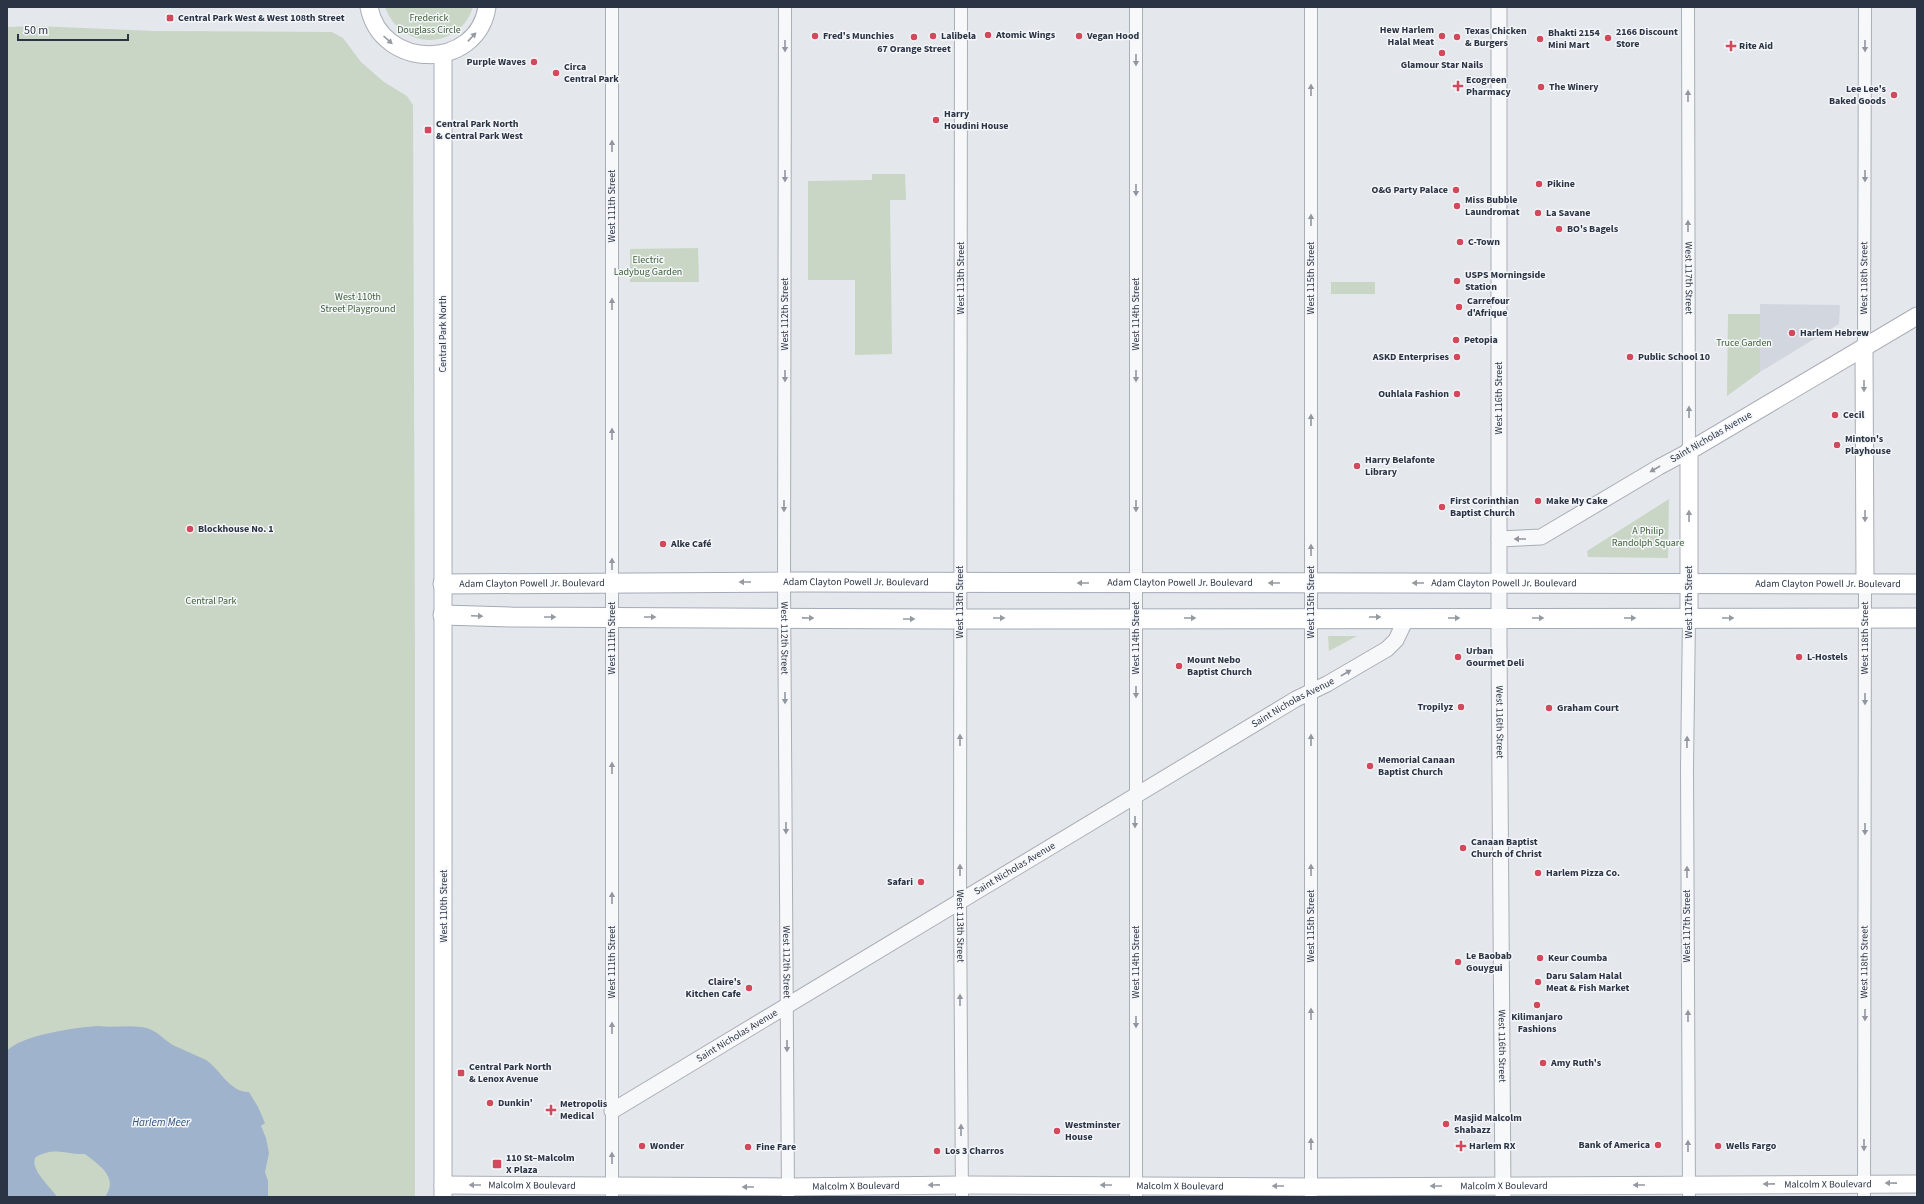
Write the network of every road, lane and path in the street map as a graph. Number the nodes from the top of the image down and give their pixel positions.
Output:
1 (369, 7) edge
2 (487, 7) edge
3 (612, 7) edge
4 (785, 7) edge
5 (961, 7) edge
6 (1136, 7) edge
7 (1311, 7) edge
8 (1499, 7) edge
9 (1688, 7) edge
10 (1865, 7) edge
11 (443, 54) junction
12 (1917, 316) edge
13 (1864, 347) junction
14 (1689, 451) junction
15 (1499, 539) junction
16 (784, 582) junction
17 (960, 582) junction
18 (612, 583) junction
19 (1136, 583) junction
20 (1311, 583) junction
21 (1499, 583) junction
22 (1689, 583) junction
23 (443, 584) junction
24 (1865, 584) junction
25 (1917, 584) edge
26 (443, 615) junction
27 (611, 617) junction
28 (785, 617) junction
29 (1136, 618) junction
30 (1311, 618) junction
31 (1407, 618) junction
32 (1499, 618) junction
33 (1689, 618) junction
34 (1865, 618) junction
35 (1917, 618) edge
36 (960, 619) junction
37 (1311, 692) junction
38 (1136, 797) junction
39 (960, 903) junction
40 (786, 1007) junction
41 (612, 1112) junction
42 (1917, 1184) edge
43 (1864, 1190) edge
44 (443, 1191) edge
45 (612, 1191) edge
46 (962, 1191) edge
47 (1136, 1191) edge
48 (1503, 1191) edge
49 (1688, 1191) edge
50 (787, 1192) edge
51 (1311, 1192) edge

1 -> 11 main road
11 -> 2 main road
18 -> 3 street, West 111th Street
4 -> 16 street, West 112th Street
5 - 17 street, West 113th Street
6 -> 19 street, West 114th Street
20 -> 7 street, West 115th Street
8 - 15 street, West 116th Street
14 -> 9 street, West 117th Street
10 -> 13 street, West 118th Street
11 - 23 main road, Central Park North
12 - 13 main road, Saint Nicholas Avenue
13 - 14 main road, Saint Nicholas Avenue
13 -> 24 main road, West 118th Street
14 -> 15 street, Saint Nicholas Avenue
22 -> 14 main road, West 117th Street
15 - 21 street, West 116th Street
16 - 17 main road, Adam Clayton Powell Jr. Boulevard
16 -> 18 main road, Adam Clayton Powell Jr. Boulevard
16 - 28 street, West 112th Street
19 -> 17 main road, Adam Clayton Powell Jr. Boulevard
17 - 36 street, West 113th Street
18 - 23 main road, Adam Clayton Powell Jr. Boulevard
18 - 27 street, West 111th Street
20 -> 19 main road, Adam Clayton Powell Jr. Boulevard
19 - 29 street, West 114th Street
21 -> 20 main road, Adam Clayton Powell Jr. Boulevard
20 - 30 street, West 115th Street
21 - 22 main road, Adam Clayton Powell Jr. Boulevard
21 - 32 street, West 116th Street
22 - 24 main road, Adam Clayton Powell Jr. Boulevard
22 - 33 main road, West 117th Street
23 - 26 main road, Central Park North
24 - 25 main road, Adam Clayton Powell Jr. Boulevard
24 - 34 street, West 118th Street
26 -> 27 main road
26 - 44 main road, West 110th Street
27 -> 28 main road
41 -> 27 street, West 111th Street
28 -> 36 main road
28 -> 40 street, West 112th Street
29 -> 30 main road
36 -> 29 main road
29 -> 38 street, West 114th Street
30 -> 31 main road
30 - 37 street, West 115th Street
31 -> 32 main road
37 -> 31 street, Saint Nicholas Avenue
32 -> 33 main road
32 - 48 street, West 116th Street
33 -> 34 main road
49 -> 33 street, West 117th Street
34 - 35 main road
34 -> 43 street, West 118th Street
39 -> 36 street, West 113th Street
37 - 38 street, Saint Nicholas Avenue
51 -> 37 street, West 115th Street
38 - 39 street, Saint Nicholas Avenue
38 -> 47 street, West 114th Street
39 - 40 street, Saint Nicholas Avenue
46 -> 39 street, West 113th Street
40 - 41 street, Saint Nicholas Avenue
40 -> 50 street, West 112th Street
45 -> 41 street, West 111th Street
42 -> 43 main road, Malcolm X Boulevard
43 -> 49 main road, Malcolm X Boulevard
45 -> 44 main road, Malcolm X Boulevard
50 -> 45 main road, Malcolm X Boulevard
47 -> 46 main road, Malcolm X Boulevard
46 -> 50 main road, Malcolm X Boulevard
51 -> 47 main road, Malcolm X Boulevard
49 -> 48 main road, Malcolm X Boulevard
48 -> 51 main road, Malcolm X Boulevard

